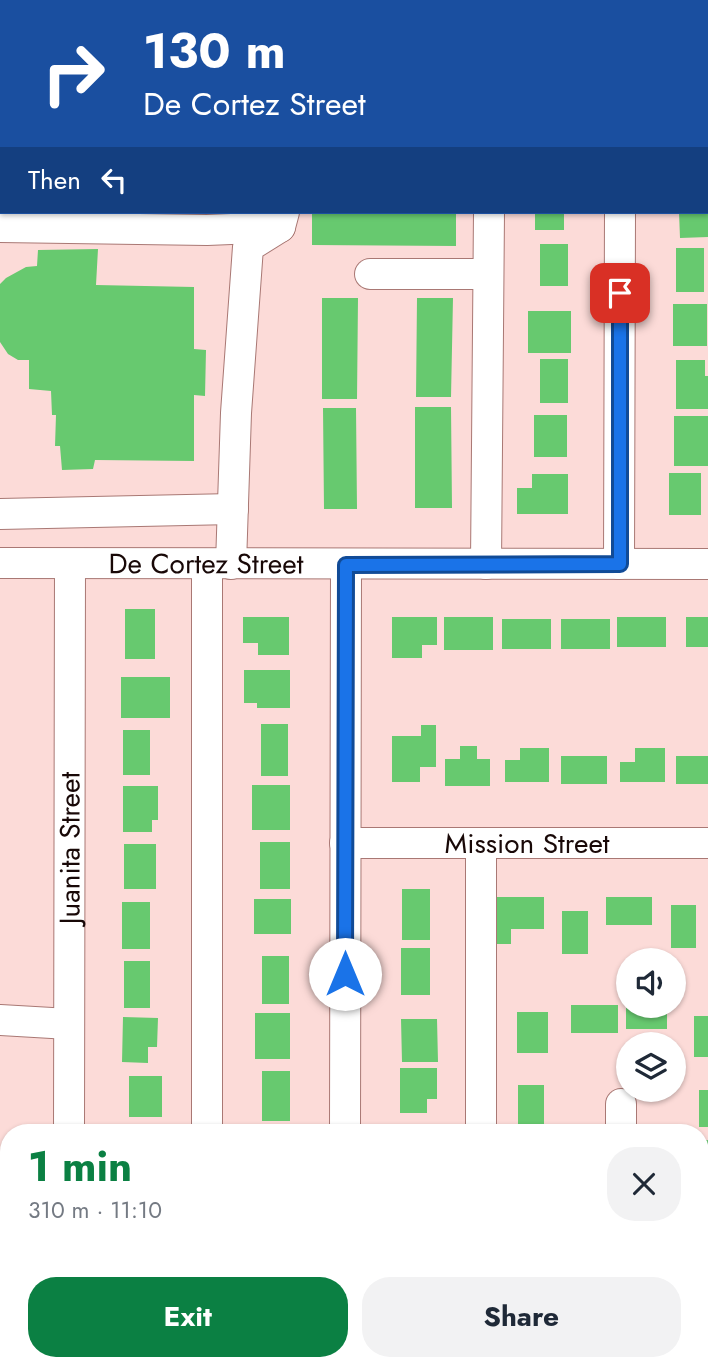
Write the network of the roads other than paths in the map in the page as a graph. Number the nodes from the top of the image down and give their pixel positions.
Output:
1 (489, 214) edge
2 (620, 214) edge
3 (282, 219) edge
4 (0, 227) edge
5 (370, 274) dead end
6 (488, 274) junction
7 (233, 509) junction
8 (0, 514) edge
9 (0, 564) edge
10 (70, 564) junction
11 (219, 564) junction
12 (486, 564) junction
13 (620, 564) junction
14 (346, 565) junction
15 (708, 565) edge
16 (345, 843) junction
17 (481, 843) junction
18 (708, 843) edge
19 (0, 1020) edge
20 (69, 1024) junction
21 (69, 1124) edge
22 (206, 1124) edge
23 (345, 1124) edge
24 (481, 1124) edge

1 - 6 street
2 - 13 street
3 - 4 street
3 - 7 street
5 - 6 street
6 - 12 street
7 - 8 street
7 - 11 street
9 - 10 street, De Cortez Street
10 - 11 street, De Cortez Street
10 - 20 street, Juanita Street
11 - 14 street, De Cortez Street
11 - 22 street
12 - 13 street, De Cortez Street
12 - 14 street, De Cortez Street
13 - 15 street, De Cortez Street
14 - 16 street
16 - 17 street, Mission Street
16 - 23 street
17 - 18 street, Mission Street
17 - 24 street
19 - 20 street
20 - 21 street, Juanita Street

